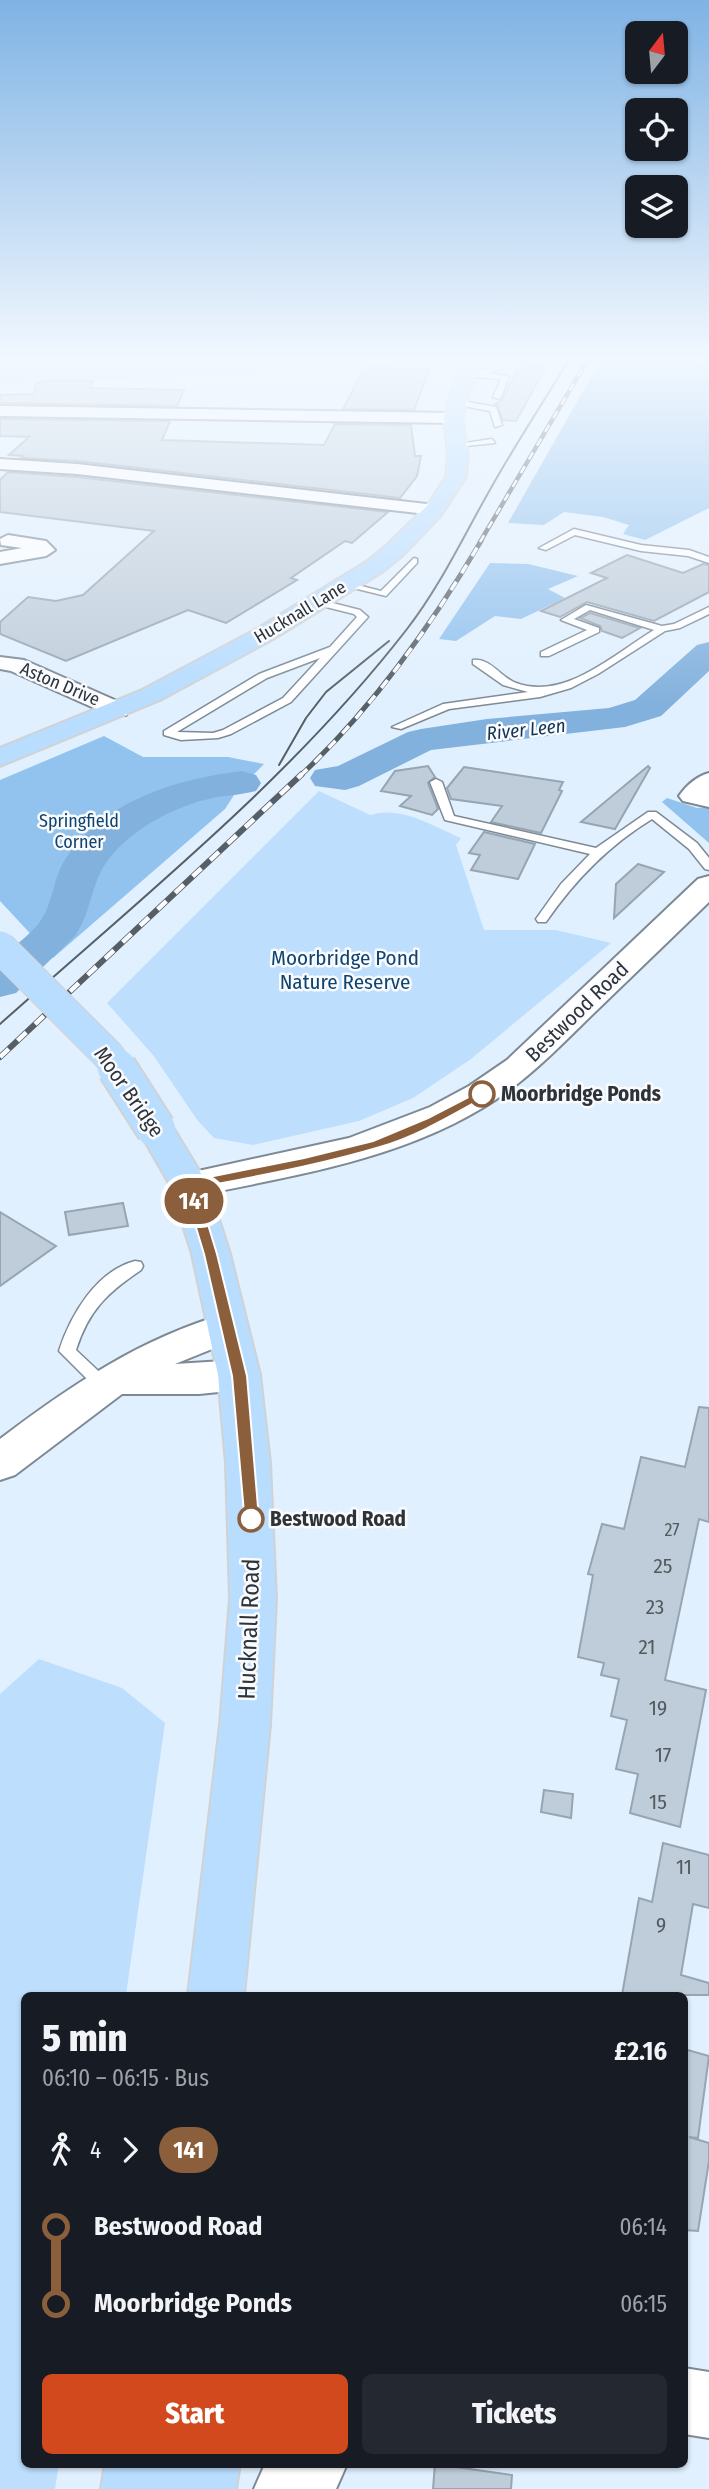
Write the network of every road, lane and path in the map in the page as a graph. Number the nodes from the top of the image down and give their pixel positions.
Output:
1 (105, 472) edge
2 (457, 472) edge
3 (435, 510) junction
4 (709, 547) edge
5 (543, 548) dead end
6 (689, 553) junction
7 (709, 560) edge
8 (414, 561) dead end
9 (346, 584) junction
10 (317, 602) junction
11 (709, 610) edge
12 (662, 629) junction
13 (331, 650) junction
14 (545, 654) dead end
15 (477, 662) dead end
16 (0, 663) edge
17 (297, 665) junction
18 (320, 665) junction
19 (553, 691) junction
20 (118, 710) junction
21 (397, 727) dead end
22 (0, 758) edge
23 (709, 780) edge
24 (436, 782) dead end
25 (709, 800) edge
26 (597, 852) junction
27 (709, 866) edge
28 (709, 885) edge
29 (542, 919) dead end
30 (0, 947) edge
31 (189, 1185) junction
32 (135, 1266) dead end
33 (228, 1327) junction
34 (239, 1376) junction
35 (109, 1382) junction
36 (0, 1463) edge
37 (216, 1992) edge
38 (688, 2402) edge
39 (709, 2405) edge
40 (138, 2468) edge
41 (205, 2468) edge
42 (309, 2468) edge
43 (135, 2489) edge
44 (202, 2489) edge
45 (289, 2489) edge

1 - 3 street
2 - 3 main road, Hucknall Lane
3 - 9 main road, Hucknall Lane
4 - 6 lane
5 - 6 lane
6 - 7 lane
8 - 9 lane
9 - 10 main road, Hucknall Lane
10 - 13 lane
10 - 20 main road, Hucknall Lane
11 - 12 lane
12 - 14 lane
12 - 19 lane
13 - 17 lane
13 - 18 lane
15 - 19 lane
16 - 20 street, Aston Drive
17 - 18 lane
17 - 18 lane
19 - 21 lane
20 - 22 main road, Hucknall Lane
23 - 25 street
24 - 26 lane
26 - 27 lane
26 - 29 lane
28 - 31 main road, Bestwood Road
30 - 31 main road, Moor Bridge, bridge
31 - 33 main road, Hucknall Road
32 - 35 lane
33 - 34 main road, Hucknall Road
33 - 35 main road
34 - 35 main road
34 - 37 main road, Hucknall Road
35 - 36 main road
38 - 39 main road
40 - 43 main road
41 - 44 main road
42 - 45 main road

